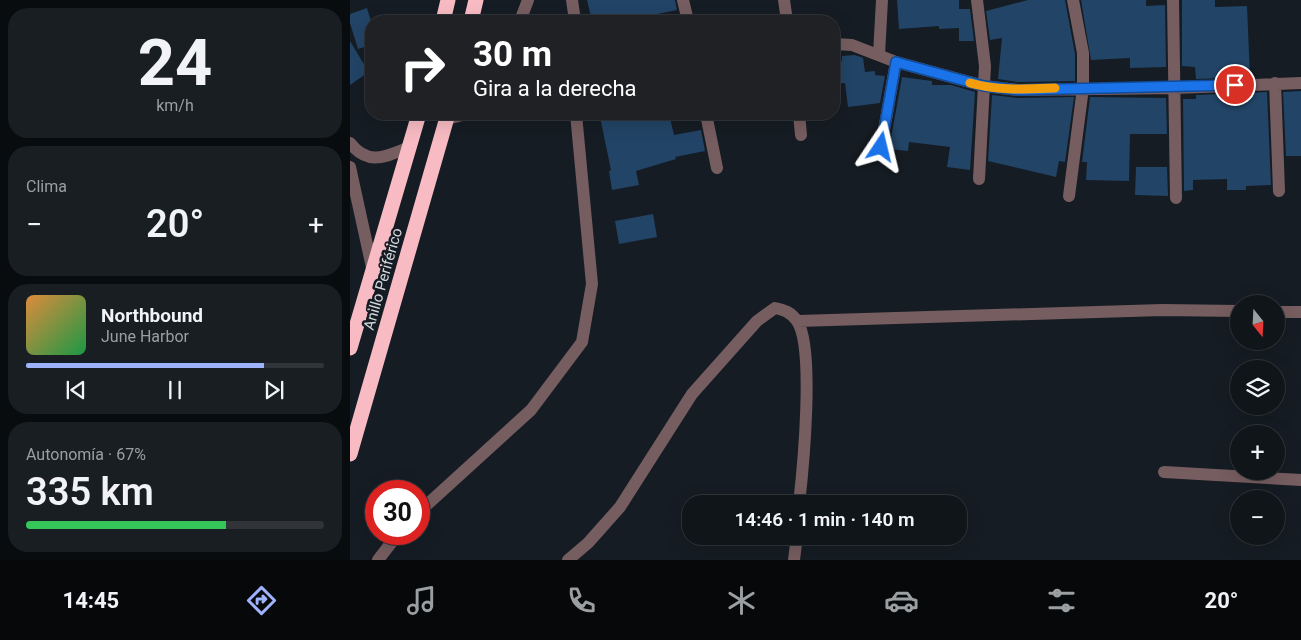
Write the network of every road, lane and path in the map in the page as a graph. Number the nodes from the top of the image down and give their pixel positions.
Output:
1 (448, 0) edge
2 (476, 0) edge
3 (528, 0) edge
4 (572, 0) edge
5 (683, 0) edge
6 (784, 0) edge
7 (882, 0) edge
8 (977, 0) edge
9 (1073, 0) edge
10 (1173, 0) edge
11 (444, 15) edge
12 (472, 15) edge
13 (522, 15) edge
14 (574, 15) edge
15 (687, 15) edge
16 (786, 15) edge
17 (840, 44) edge
18 (879, 55) junction
19 (896, 62) junction
20 (1275, 83) junction
21 (1301, 83) edge
22 (984, 86) junction
23 (1083, 88) junction
24 (1176, 88) junction
25 (417, 120) edge
26 (447, 120) edge
27 (577, 120) edge
28 (707, 120) edge
29 (800, 120) edge
30 (801, 135) dead end
31 (350, 143) edge
32 (410, 147) junction
33 (881, 147) dead end
34 (350, 167) edge
35 (717, 168) dead end
36 (979, 178) dead end
37 (1279, 191) dead end
38 (1069, 196) dead end
39 (1176, 198) dead end
40 (374, 274) junction
41 (1230, 311) edge
42 (1285, 312) edge
43 (1301, 312) edge
44 (798, 321) junction
45 (350, 348) edge
46 (350, 454) edge
47 (1164, 472) dead end
48 (1301, 480) edge
49 (800, 495) edge
50 (430, 502) edge
51 (390, 545) edge
52 (795, 545) edge
53 (378, 560) edge
54 (568, 560) edge
55 (794, 560) edge

1 - 11 highway
2 - 12 highway
3 - 13 street
4 - 14 street
5 - 15 street
6 - 16 street
7 - 18 street
8 - 22 street
9 - 23 street
10 - 24 street
17 - 18 street
18 - 19 street
19 - 22 street
19 - 33 street
20 - 21 street
20 - 24 street
20 - 37 street
22 - 23 street
22 - 36 street
23 - 24 street
23 - 38 street
24 - 39 street
25 - 32 highway, Anillo Periférico
26 - 46 highway, Anillo Periférico
27 - 50 street
28 - 35 street
29 - 30 street
31 - 32 street
32 - 40 highway, Anillo Periférico
34 - 40 street
40 - 45 highway, Anillo Periférico
41 - 44 street
42 - 43 street
44 - 49 street
44 - 54 street
47 - 48 street
51 - 53 street
52 - 55 street

